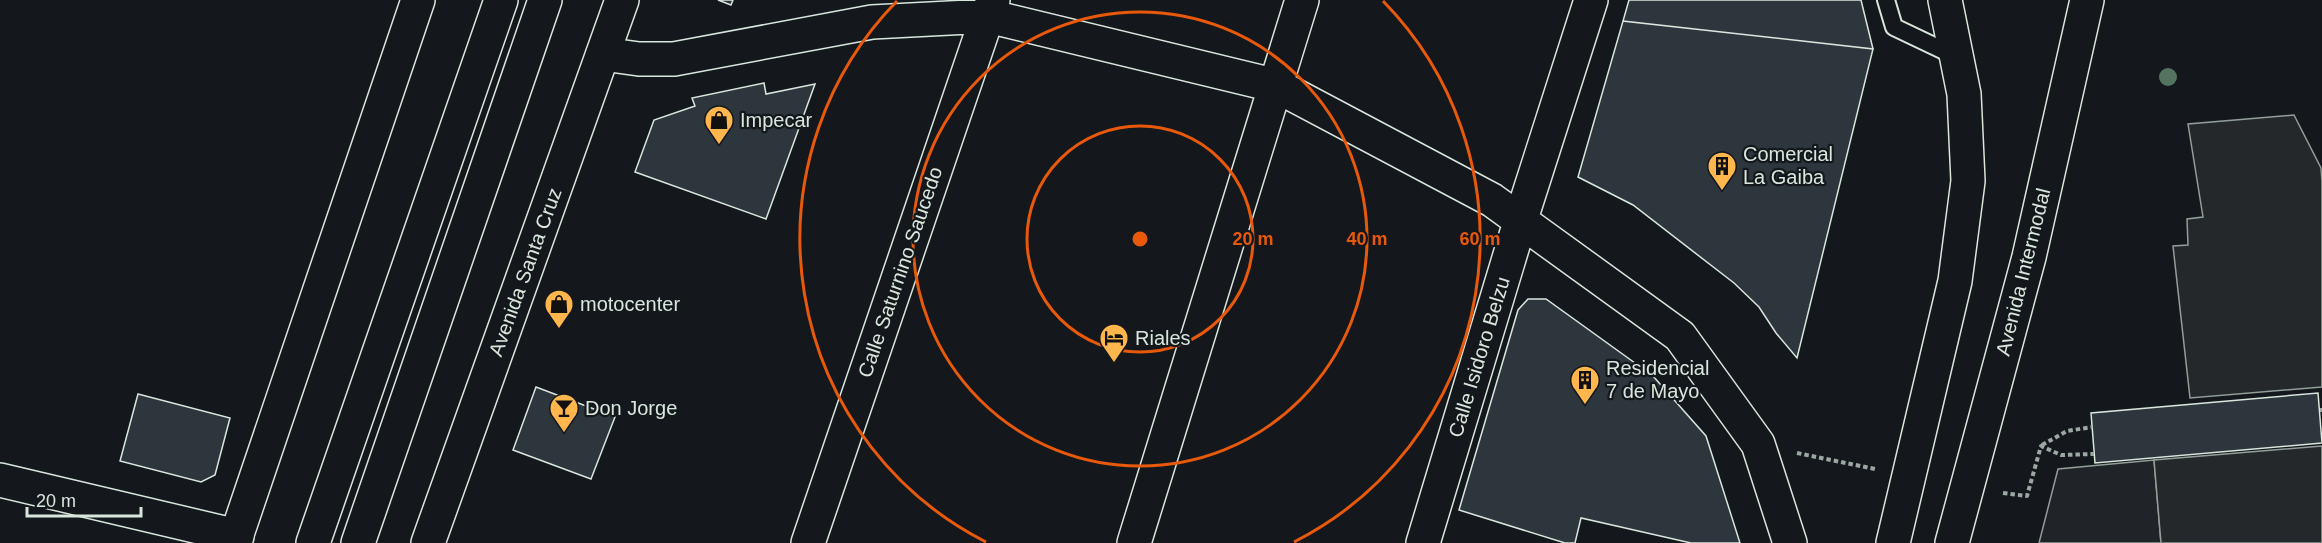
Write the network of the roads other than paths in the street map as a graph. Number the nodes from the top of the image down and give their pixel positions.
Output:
1 (418, 0) edge
2 (501, 0) edge
3 (545, 0) edge
4 (622, 0) edge
5 (1302, 0) edge
6 (1591, 0) edge
7 (1886, 0) edge
8 (1945, 0) edge
9 (2087, 0) edge
10 (990, 8) edge
11 (603, 54) junction
12 (1957, 57) junction
13 (1277, 86) junction
14 (1520, 222) junction
15 (0, 480) edge
16 (236, 539) edge
17 (313, 543) edge
18 (357, 543) edge
19 (428, 543) edge
20 (808, 543) edge
21 (1134, 543) edge
22 (1423, 543) edge
23 (1790, 543) edge
24 (1893, 543) edge
25 (1952, 543) edge

1 - 16 main road
2 - 17 main road
3 - 18 main road
4 - 11 main road, Avenida Santa Cruz
5 - 13 main road
6 - 14 main road, Calle Isidoro Belzu
7 - 12 lane
8 - 12 main road
9 - 25 main road, Avenida Intermodal
10 - 11 main road
10 - 13 main road
10 - 20 main road, Calle Saturnino Saucedo
11 - 19 main road, Avenida Santa Cruz
12 - 24 main road
13 - 14 main road
13 - 21 main road
14 - 22 main road, Calle Isidoro Belzu
14 - 23 main road
15 - 16 main road

